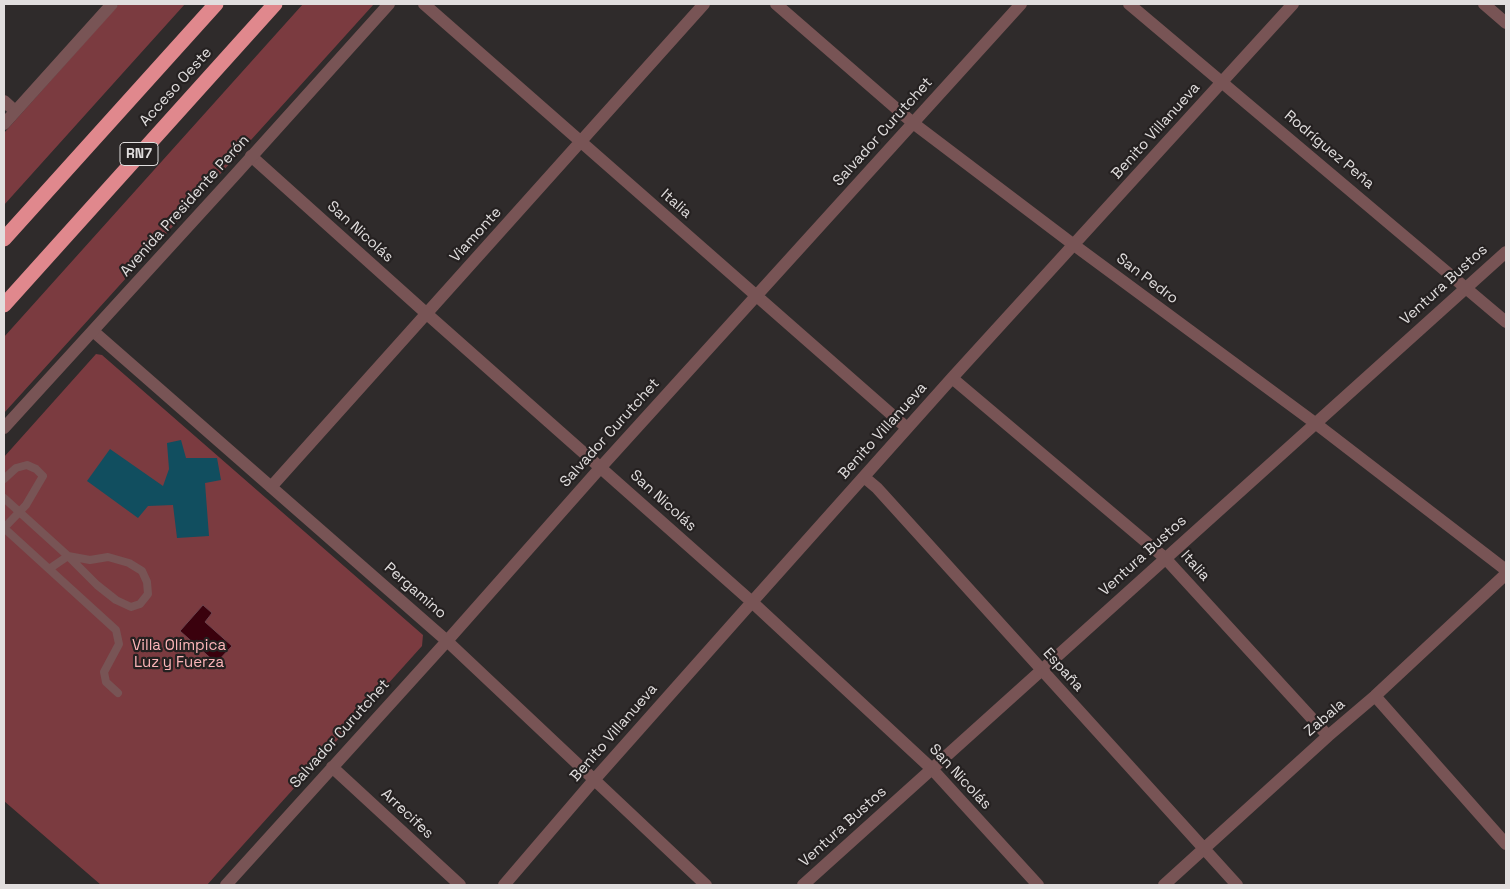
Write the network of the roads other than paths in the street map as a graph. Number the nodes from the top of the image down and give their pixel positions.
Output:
1 (112, 4) edge
2 (216, 4) edge
3 (275, 4) edge
4 (389, 4) edge
5 (424, 4) edge
6 (704, 4) edge
7 (776, 4) edge
8 (1021, 4) edge
9 (1129, 4) edge
10 (1293, 4) edge
11 (1484, 4) edge
12 (1506, 23) edge
13 (1223, 82) junction
14 (4, 100) edge
15 (15, 111) junction
16 (913, 123) junction
17 (4, 124) edge
18 (580, 141) junction
19 (251, 156) junction
20 (4, 239) edge
21 (1074, 245) junction
22 (1506, 252) edge
23 (1466, 288) junction
24 (756, 295) junction
25 (4, 305) edge
26 (427, 314) junction
27 (1506, 322) edge
28 (93, 331) junction
29 (952, 378) junction
30 (1315, 423) junction
31 (4, 428) edge
32 (907, 428) junction
33 (601, 467) junction
34 (864, 478) junction
35 (4, 479) edge
36 (271, 487) junction
37 (4, 498) edge
38 (19, 512) junction
39 (4, 528) edge
40 (68, 556) junction
41 (1166, 558) junction
42 (49, 569) junction
43 (1506, 570) edge
44 (1506, 574) edge
45 (752, 602) junction
46 (447, 641) junction
47 (1041, 670) junction
48 (118, 693) dead end
49 (1375, 696) junction
50 (1328, 736) junction
51 (332, 767) junction
52 (932, 769) junction
53 (594, 780) junction
54 (1506, 844) edge
55 (1203, 849) junction
56 (226, 885) edge
57 (460, 885) edge
58 (504, 885) edge
59 (706, 885) edge
60 (802, 885) edge
61 (1038, 885) edge
62 (1164, 885) edge
63 (1236, 885) edge

1 - 15 street
2 - 20 highway, Acceso Oeste / RN7
3 - 25 highway, Acceso Oeste / RN7
4 - 19 street, Avenida Presidente Perón
5 - 18 street, Italia
6 - 18 street, Viamonte
7 - 16 street, San Pedro
8 - 16 street, Salvador Curutchet
9 - 13 street, Rodríguez Peña
10 - 13 street, Benito Villanueva
11 - 12 street
13 - 21 street, Benito Villanueva
13 - 23 street, Rodríguez Peña
14 - 15 street
15 - 17 street
16 - 21 street, San Pedro
16 - 24 street, Salvador Curutchet
18 - 24 street, Italia
18 - 26 street, Viamonte
19 - 26 street, San Nicolás
19 - 28 street, Avenida Presidente Perón
21 - 29 street, Benito Villanueva
21 - 30 street, San Pedro
22 - 23 street, Ventura Bustos
23 - 27 street, Rodríguez Peña
23 - 30 street, Ventura Bustos
24 - 32 street, Italia
24 - 33 street, Salvador Curutchet
26 - 33 street, San Nicolás
26 - 36 street, Viamonte
28 - 31 street, Avenida Presidente Perón
28 - 36 street, Pergamino
29 - 32 street, Benito Villanueva
29 - 41 street, Italia
30 - 41 street, Ventura Bustos
30 - 43 street, San Pedro
32 - 34 street, Benito Villanueva
33 - 45 street, San Nicolás
33 - 46 street, Salvador Curutchet
34 - 45 street, Benito Villanueva
34 - 47 street, España
35 - 38 lane
36 - 46 street, Pergamino
37 - 38 lane
38 - 39 lane
38 - 40 lane
39 - 42 lane
40 - 40 lane
40 - 42 lane
41 - 47 street, Ventura Bustos
41 - 50 street, Italia
42 - 48 lane
44 - 49 street, Zabala
45 - 52 street, San Nicolás
45 - 53 street, Benito Villanueva
46 - 51 street, Salvador Curutchet
46 - 53 street, Pergamino
47 - 52 street, Ventura Bustos
47 - 55 street, España
49 - 50 street, Zabala
49 - 54 street
50 - 55 street, Zabala
51 - 56 street, Salvador Curutchet
51 - 57 street, Arrecifes
52 - 60 street, Ventura Bustos
52 - 61 street, San Nicolás
53 - 58 street, Benito Villanueva
53 - 59 street, Pergamino
55 - 62 street, Zabala
55 - 63 street, España

